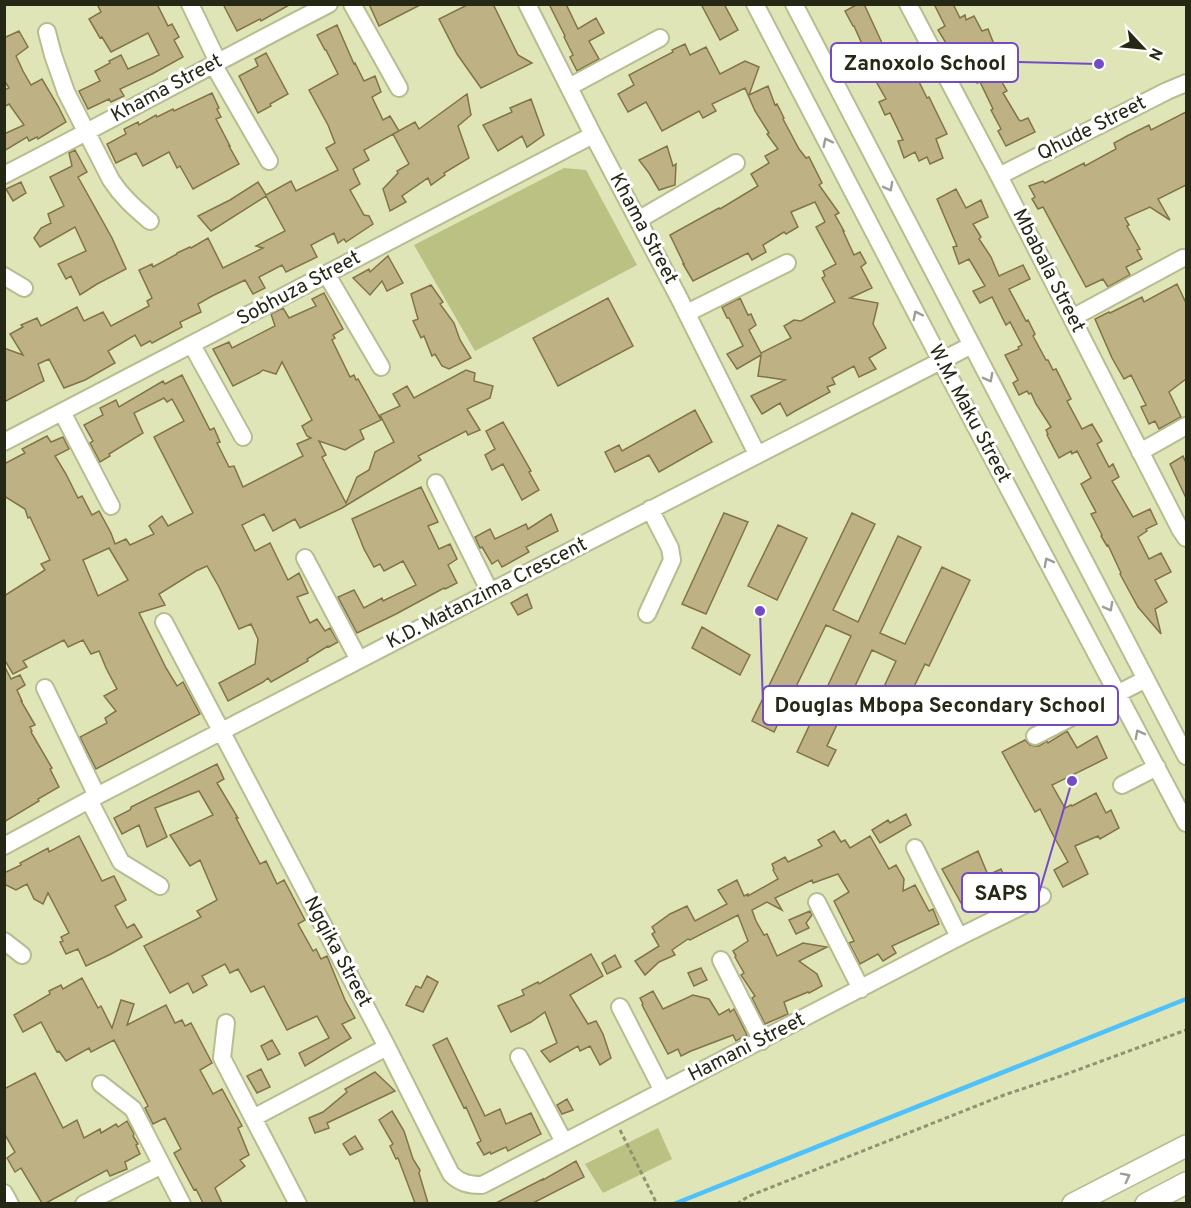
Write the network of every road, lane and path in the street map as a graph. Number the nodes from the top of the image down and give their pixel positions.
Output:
1 (190, 4) edge
2 (352, 4) edge
3 (527, 4) edge
4 (755, 4) edge
5 (794, 4) edge
6 (908, 4) edge
7 (319, 7) edge
8 (47, 32) dead end
9 (660, 38) dead end
10 (215, 63) junction
11 (1186, 83) edge
12 (569, 87) junction
13 (399, 88) dead end
14 (86, 133) junction
15 (593, 135) junction
16 (269, 161) dead end
17 (736, 163) dead end
18 (4, 175) edge
19 (999, 176) junction
20 (150, 220) dead end
21 (638, 220) junction
22 (1183, 258) dead end
23 (788, 263) dead end
24 (327, 275) junction
25 (4, 276) edge
26 (24, 288) dead end
27 (687, 313) junction
28 (1072, 318) junction
29 (192, 345) junction
30 (972, 345) junction
31 (941, 361) junction
32 (381, 367) dead end
33 (62, 412) junction
34 (1186, 426) edge
35 (243, 437) dead end
36 (4, 442) edge
37 (1140, 452) junction
38 (757, 454) junction
39 (436, 483) dead end
40 (111, 506) dead end
41 (650, 509) junction
42 (1186, 538) edge
43 (306, 558) dead end
44 (490, 592) junction
45 (647, 614) dead end
46 (164, 622) dead end
47 (359, 660) junction
48 (1146, 679) junction
49 (45, 688) dead end
50 (1118, 693) junction
51 (221, 732) junction
52 (1035, 736) dead end
53 (1186, 756) edge
54 (1157, 767) junction
55 (1122, 786) dead end
56 (93, 798) junction
57 (1186, 823) edge
58 (4, 846) edge
59 (915, 848) dead end
60 (159, 886) dead end
61 (1042, 896) dead end
62 (818, 902) dead end
63 (959, 937) junction
64 (4, 942) edge
65 (22, 956) dead end
66 (721, 960) dead end
67 (861, 989) junction
68 (620, 1007) dead end
69 (226, 1023) dead end
70 (1186, 1030) edge
71 (762, 1041) junction
72 (387, 1047) junction
73 (519, 1057) dead end
74 (101, 1083) dead end
75 (663, 1091) junction
76 (253, 1118) junction
77 (614, 1118) junction
78 (564, 1142) junction
79 (1186, 1146) edge
80 (162, 1165) junction
81 (451, 1174) joint
82 (1186, 1183) edge
83 (4, 1193) edge
84 (10, 1203) edge
85 (84, 1203) edge
86 (182, 1203) edge
87 (298, 1203) edge
88 (657, 1203) edge
89 (737, 1203) edge
90 (1073, 1203) edge
91 (1146, 1203) edge

1 - 10 street
2 - 13 street
3 - 12 street, Khama Street
31 -> 4 street, W.M. Maku Street
5 -> 30 street, W.M. Maku Street
6 - 19 street, Mbabala Street
7 - 10 street, Khama Street
8 - 14 street
9 - 12 street
10 - 14 street, Khama Street
10 - 16 street
11 - 19 street, Qhude Street
12 - 15 street, Khama Street
14 - 18 street, Khama Street
14 - 20 street
15 - 21 street, Khama Street
15 - 24 street, Sobhuza Street
17 - 21 street
19 - 28 street, Mbabala Street
21 - 27 street, Khama Street
22 - 28 street
23 - 27 street
24 - 29 street, Sobhuza Street
24 - 32 street
25 - 26 street
27 - 38 street, Khama Street
28 - 37 street, Mbabala Street
29 - 33 street, Sobhuza Street
29 - 35 street
30 - 31 street, K.D. Matanzima Crescent
30 -> 48 street, W.M. Maku Street
31 - 38 street, K.D. Matanzima Crescent
50 -> 31 street, W.M. Maku Street
33 - 36 street, Sobhuza Street
33 - 40 street
34 - 37 street
37 - 42 street, Mbabala Street
38 - 41 street, K.D. Matanzima Crescent
39 - 44 street
41 - 44 street, K.D. Matanzima Crescent
41 - 45 street
43 - 47 street
44 - 47 street, K.D. Matanzima Crescent
46 - 51 street, Ngqika Street
47 - 51 street, K.D. Matanzima Crescent
48 - 50 street
48 - 53 street, W.M. Maku Street
49 - 56 street
50 - 52 street
54 -> 50 street, W.M. Maku Street
51 - 56 street, K.D. Matanzima Crescent
51 - 72 street, Ngqika Street
54 - 55 street
54 - 57 street, W.M. Maku Street
56 - 58 street, K.D. Matanzima Crescent
56 - 60 street
59 - 63 street
61 - 63 street, Hamani Street
62 - 67 street
63 - 67 street, Hamani Street
64 - 65 street
66 - 71 street
67 - 71 street, Hamani Street
68 - 75 street
69 - 76 street
70 - 89 path
71 - 75 street, Hamani Street
72 - 76 street
72 - 81 street, Ngqika Street
73 - 78 street
74 - 80 street
75 - 77 street, Hamani Street
76 - 87 street
77 - 78 street, Hamani Street
77 - 88 path
78 - 81 street, Hamani Street
90 -> 79 main road
80 - 85 street
80 - 86 street
82 - 91 main road
83 - 84 street

